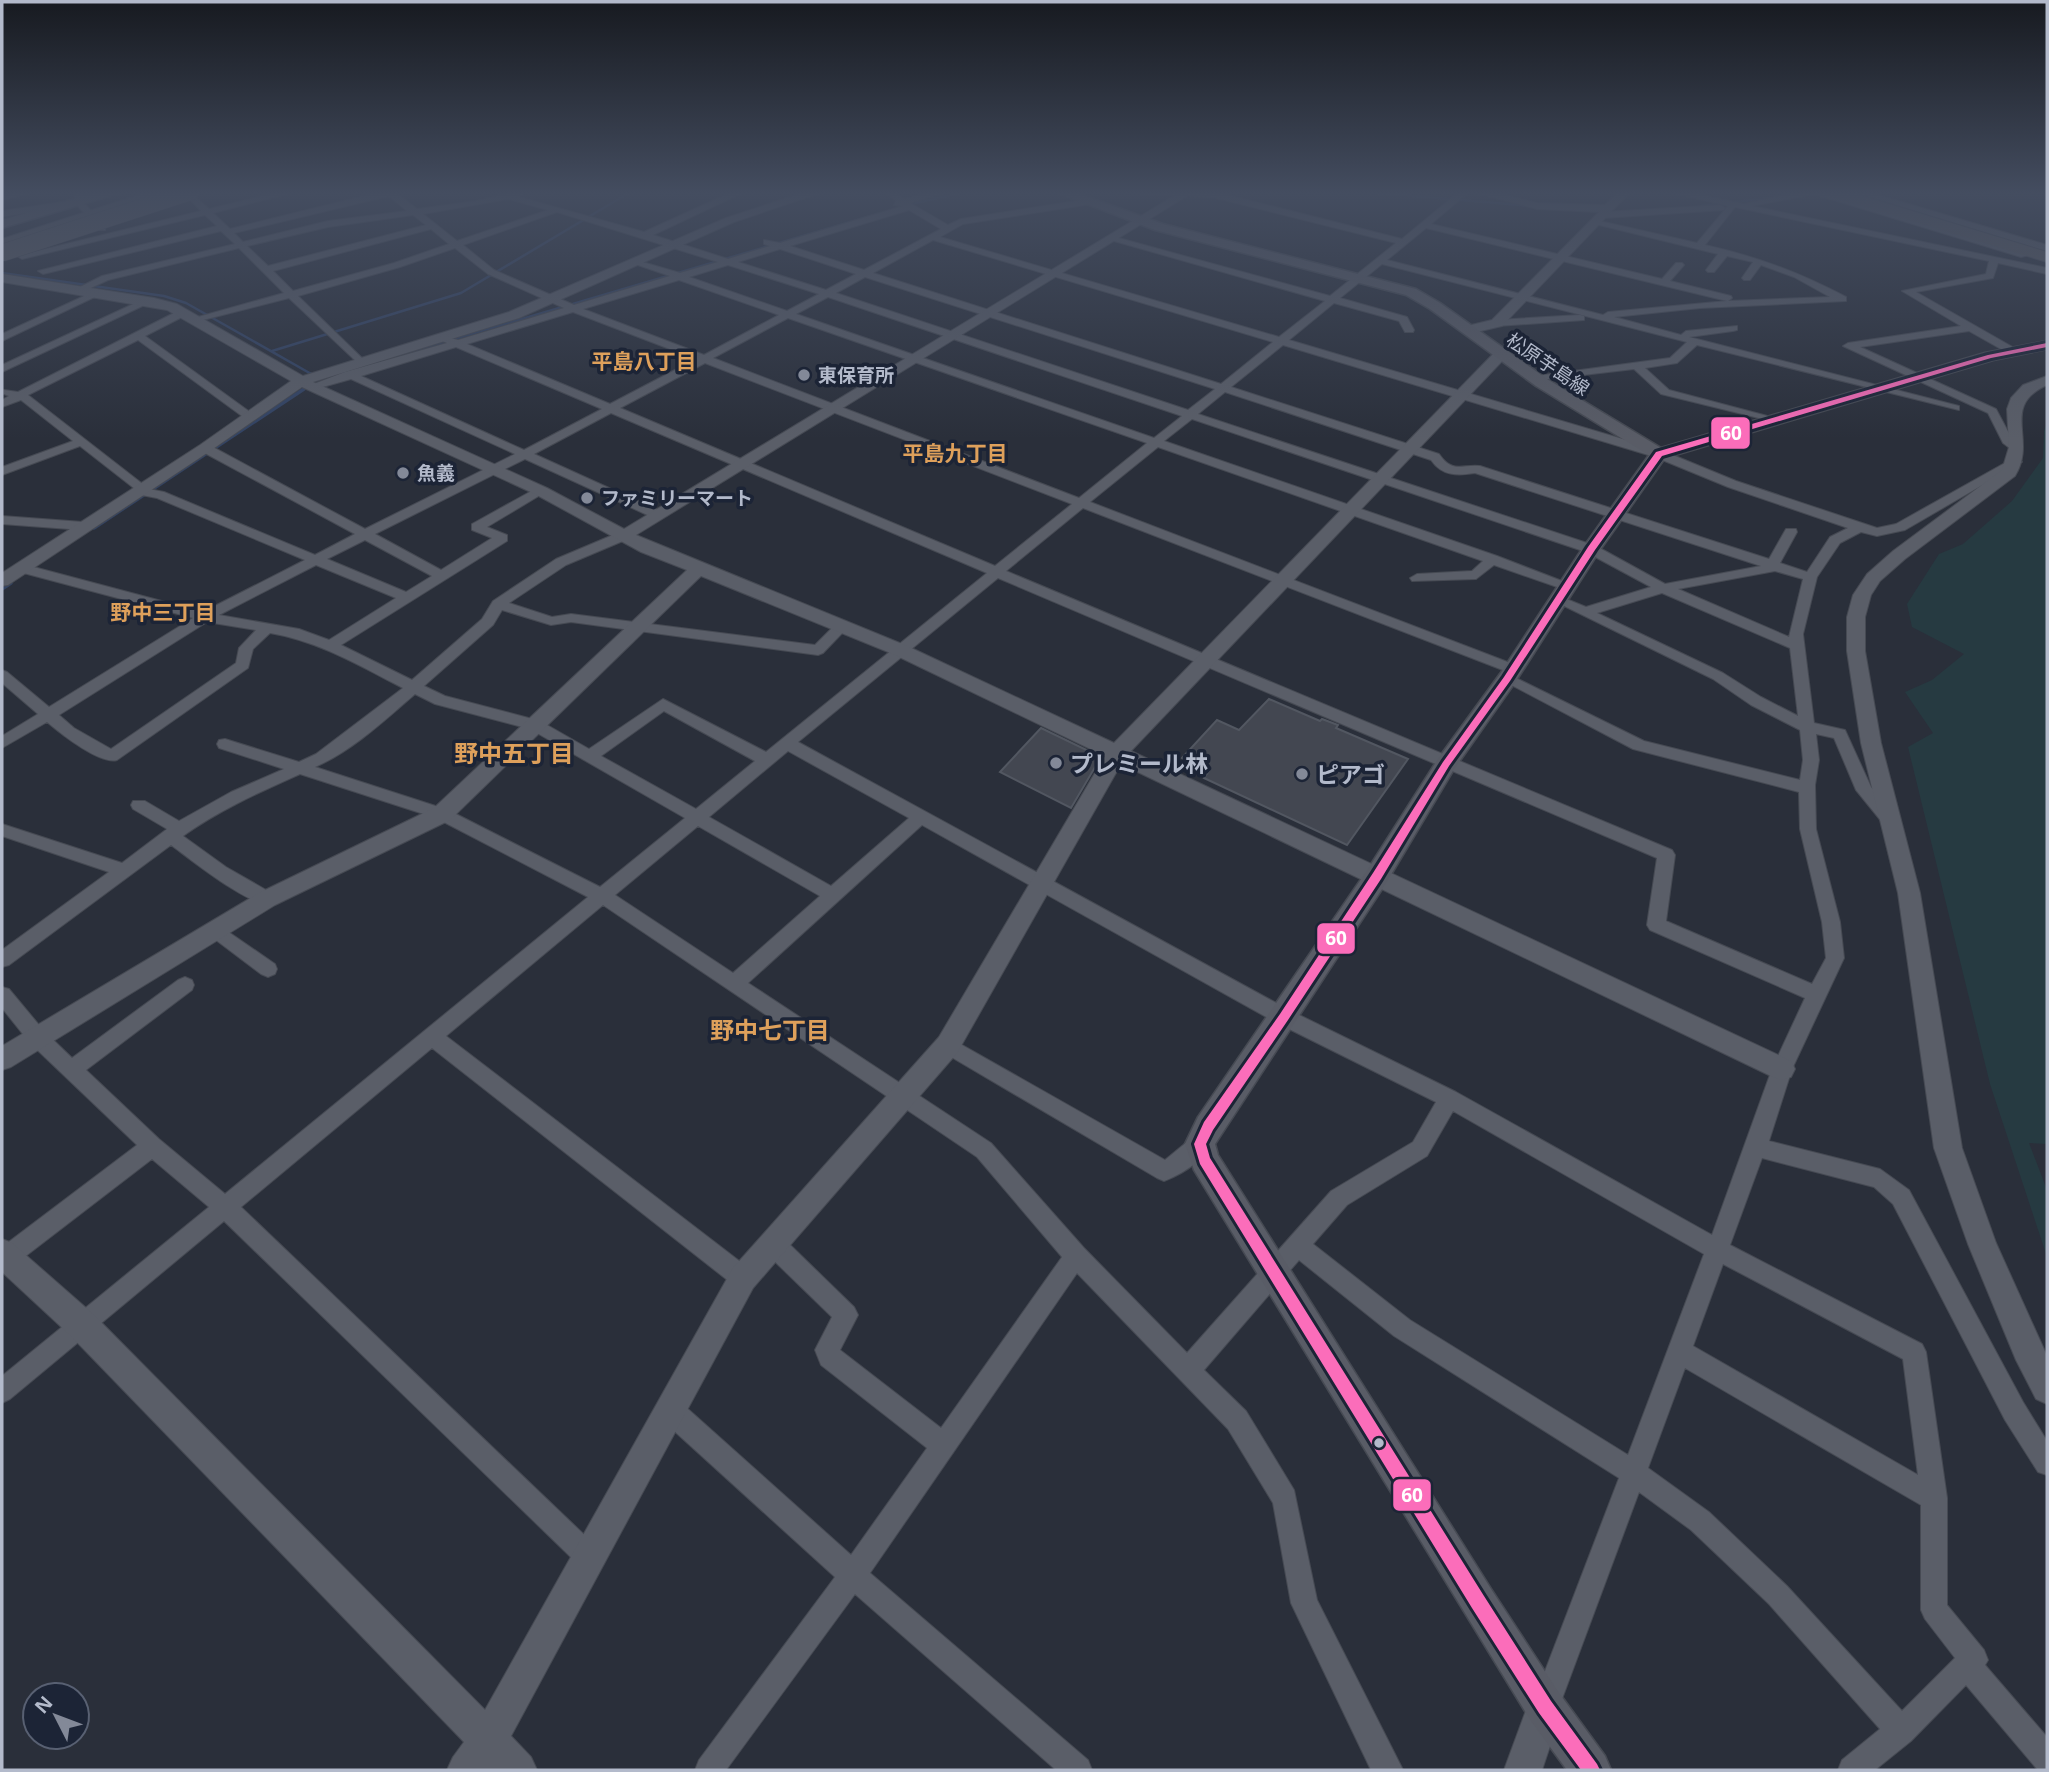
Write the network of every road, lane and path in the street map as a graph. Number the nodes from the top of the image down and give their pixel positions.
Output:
1 (130, 274) edge
2 (269, 274) edge
3 (365, 274) edge
4 (496, 274) edge
5 (613, 274) edge
6 (672, 274) joint
7 (768, 274) edge
8 (862, 274) joint
9 (1055, 274) joint
10 (1240, 274) edge
11 (1346, 274) edge
12 (1368, 274) edge
13 (1432, 274) edge
14 (1545, 274) edge
15 (1625, 274) edge
16 (1672, 274) edge
17 (1750, 274) edge
18 (1793, 274) edge
19 (1991, 274) edge
20 (1363, 278) junction
21 (1747, 278) dead end
22 (5, 281) edge
23 (1664, 283) junction
24 (88, 289) junction
25 (827, 293) junction
26 (289, 294) junction
27 (1523, 297) junction
28 (1334, 299) junction
29 (148, 301) junction
30 (1749, 303) junction
31 (562, 304) junction
32 (182, 313) junction
33 (787, 314) junction
34 (988, 314) junction
35 (1597, 316) junction
36 (199, 320) junction
37 (1497, 323) junction
38 (1733, 328) dead end
39 (1968, 328) junction
40 (1409, 330) dead end
41 (1468, 330) junction
42 (138, 335) junction
43 (953, 336) junction
44 (1676, 336) junction
45 (2, 338) edge
46 (448, 340) junction
47 (1695, 341) junction
48 (1281, 342) junction
49 (2047, 345) edge
50 (2012, 351) junction
51 (1500, 355) junction
52 (704, 359) junction
53 (915, 359) junction
54 (359, 361) junction
55 (1637, 366) junction
56 (2, 369) edge
57 (349, 374) junction
58 (1917, 377) junction
59 (1536, 379) junction
60 (2047, 380) edge
61 (307, 382) junction
62 (1878, 388) junction
63 (1223, 389) junction
64 (2, 390) edge
65 (19, 394) junction
66 (1461, 395) junction
67 (2, 404) edge
68 (834, 408) junction
69 (1955, 408) dead end
70 (609, 409) junction
71 (1191, 415) junction
72 (250, 417) junction
73 (1771, 420) junction
74 (83, 442) junction
75 (1157, 443) junction
76 (1410, 448) junction
77 (209, 450) junction
78 (524, 454) junction
79 (1658, 454) junction
80 (2016, 455) junction
81 (741, 465) junction
82 (494, 469) junction
83 (2, 471) edge
84 (1381, 479) junction
85 (144, 491) junction
86 (541, 491) junction
87 (1082, 503) junction
88 (1351, 510) junction
89 (1616, 513) junction
90 (658, 515) junction
91 (2, 520) edge
92 (83, 526) junction
93 (1858, 528) junction
94 (1791, 532) dead end
95 (366, 534) junction
96 (625, 535) junction
97 (1591, 549) junction
98 (1492, 559) junction
99 (316, 560) junction
100 (1776, 566) junction
101 (699, 568) junction
102 (16, 573) edge
103 (996, 573) junction
104 (442, 576) junction
105 (1810, 577) junction
106 (1418, 578) dead end
107 (1283, 581) junction
108 (1663, 588) junction
109 (1563, 593) junction
110 (408, 598) junction
111 (498, 604) junction
112 (1585, 612) junction
113 (205, 617) junction
114 (842, 626) junction
115 (268, 627) junction
116 (634, 628) junction
117 (330, 645) junction
118 (1798, 646) junction
119 (900, 650) junction
120 (1205, 662) junction
121 (1510, 674) junction
122 (2, 675) edge
123 (413, 686) junction
124 (49, 715) junction
125 (535, 725) junction
126 (1805, 726) junction
127 (2, 743) edge
128 (787, 743) junction
129 (225, 744) dead end
130 (1117, 753) junction
131 (590, 756) junction
132 (766, 760) junction
133 (1446, 764) junction
134 (302, 767) junction
135 (1807, 788) junction
136 (139, 806) dead end
137 (442, 814) junction
138 (698, 817) junction
139 (920, 817) junction
140 (1888, 818) junction
141 (2, 830) edge
142 (174, 832) junction
143 (122, 870) junction
144 (1377, 876) junction
145 (1041, 884) junction
146 (832, 895) junction
147 (602, 896) junction
148 (267, 899) junction
149 (214, 929) junction
150 (2, 960) edge
151 (268, 969) dead end
152 (734, 984) junction
153 (185, 985) dead end
154 (1816, 993) junction
155 (2, 995) edge
156 (1284, 1017) junction
157 (432, 1036) junction
158 (37, 1037) junction
159 (948, 1045) junction
160 (2, 1059) edge
161 (1782, 1069) junction
162 (71, 1070) junction
163 (903, 1097) junction
164 (1449, 1098) junction
165 (1200, 1144) junction
166 (152, 1146) junction
167 (1756, 1147) junction
168 (225, 1207) junction
169 (773, 1244) junction
170 (1297, 1245) junction
171 (1718, 1250) junction
172 (3, 1255) edge
173 (1076, 1256) junction
174 (1273, 1273) junction
175 (743, 1278) junction
176 (82, 1325) junction
177 (1680, 1352) junction
178 (1188, 1370) junction
179 (2047, 1388) edge
180 (2, 1391) edge
181 (670, 1410) junction
182 (944, 1445) junction
183 (2047, 1463) edge
184 (1633, 1473) junction
185 (1934, 1498) junction
186 (588, 1556) junction
187 (853, 1575) junction
188 (1967, 1665) junction
189 (1545, 1707) junction
190 (1901, 1731) junction
191 (489, 1740) junction
192 (2047, 1759) edge
193 (466, 1770) edge
194 (518, 1770) edge
195 (709, 1770) edge
196 (1078, 1770) edge
197 (1389, 1770) edge
198 (1523, 1770) edge
199 (1591, 1770) edge
200 (1852, 1770) edge

1 - 24 street
2 - 26 street
3 - 26 street
4 - 31 street
5 - 31 street
6 - 31 street
6 - 33 street
7 - 25 street
8 - 25 street
8 - 34 street
9 - 34 street
9 - 48 street
10 - 28 street
11 - 20 main road, 松原芋島線
12 - 20 street
13 - 27 street
14 - 27 street
15 - 23 street
16 - 23 street
17 - 21 street
18 - 30 street
19 - 39 street
20 - 28 street
20 - 41 main road, 松原芋島線
22 - 24 street
23 - 30 street
24 - 29 street
24 - 45 street
25 - 33 street
25 - 43 street
26 - 36 street
26 - 54 street
27 - 35 street
27 - 37 street
28 - 40 street
28 - 48 street
29 - 32 street
29 - 56 street
30 - 35 street
31 - 46 street
31 - 46 street
31 - 52 street
32 - 36 street
32 - 42 street
33 - 52 street
33 - 53 street
34 - 43 street
34 - 63 street
35 - 37 street
35 - 44 street
36 - 61 street
37 - 41 street
38 - 44 street
39 - 50 street
39 - 58 street
41 - 51 main road, 松原芋島線
42 - 65 street
42 - 72 street
43 - 53 street
43 - 71 street
44 - 47 street
46 - 54 street
46 - 57 street
46 - 70 street
47 - 55 street
47 - 62 street
48 - 63 street
48 - 66 street
49 - 50 main road
50 - 58 main road
51 - 59 main road, 松原芋島線
51 - 66 street
52 - 68 street
52 - 70 street
53 - 68 street
53 - 75 street
54 - 61 street
55 - 59 street
55 - 73 street
57 - 61 street
57 - 78 street
58 - 62 main road
58 - 80 street
59 - 79 main road, 松原芋島線
60 - 80 street
61 - 72 street
61 - 82 street
62 - 69 street
62 - 73 main road
63 - 71 street
63 - 76 street
64 - 65 street
65 - 67 street
65 - 74 street
66 - 76 street
66 - 79 street
68 - 81 street
68 - 87 street
70 - 78 street
70 - 81 street
71 - 75 street
71 - 84 street
72 - 77 street
73 - 79 main road
74 - 83 street
74 - 85 street
75 - 87 street
75 - 88 street
76 - 84 street
76 - 89 street
77 - 85 street
77 - 95 street
78 - 82 street
78 - 90 street
79 - 89 main road
79 - 93 street
80 - 93 street
80 - 140 street
81 - 90 street
81 - 103 street
82 - 86 street
82 - 95 street
84 - 88 street
84 - 97 street
85 - 92 street
85 - 99 street
86 - 96 street
86 - 104 street
87 - 103 street
87 - 107 street
88 - 98 street
88 - 107 street
89 - 97 main road
89 - 100 street
90 - 96 street
91 - 92 street
92 - 102 street
93 - 105 street
94 - 100 street
95 - 99 street
95 - 104 street
96 - 101 street
96 - 111 street
97 - 108 street
97 - 109 main road
98 - 106 street
98 - 109 street
99 - 110 street
99 - 113 street
100 - 105 street
100 - 108 street
101 - 114 street
101 - 116 street
102 - 113 street
103 - 119 street
103 - 120 street
104 - 110 street
105 - 118 street
107 - 120 street
107 - 121 street
108 - 112 street
108 - 118 street
109 - 112 street
109 - 121 main road
110 - 117 street
111 - 116 street
111 - 123 street
112 - 126 street
113 - 115 street
113 - 124 street
114 - 116 street
114 - 119 street
115 - 117 street
115 - 124 street
116 - 125 street
117 - 123 street
118 - 126 street
119 - 128 street
119 - 130 street
120 - 130 street
120 - 133 street
121 - 133 main road
121 - 135 street
122 - 124 street
123 - 125 street
123 - 134 street
124 - 127 street
125 - 131 street
125 - 137 street
126 - 135 street
126 - 140 street
128 - 132 street
128 - 139 street
129 - 134 street
130 - 144 street
130 - 145 street
131 - 132 street
131 - 138 street
132 - 138 street
133 - 144 main road
133 - 154 street
134 - 137 street
134 - 142 street
135 - 154 street
136 - 142 street
137 - 147 street
137 - 148 street
138 - 146 street
138 - 147 street
139 - 145 street
139 - 146 street
140 - 179 street
141 - 143 street
142 - 143 street
142 - 148 street
143 - 150 street
144 - 156 main road
144 - 161 street
145 - 156 street
145 - 159 street
146 - 152 street
147 - 152 street
147 - 157 street
148 - 149 street
149 - 151 street
149 - 158 street
152 - 163 street
153 - 162 street
154 - 161 street
155 - 158 street
156 - 164 street
156 - 165 main road
157 - 168 street
157 - 175 street
158 - 160 street
158 - 162 street
159 - 163 street
159 - 165 street
161 - 167 street
162 - 166 street
163 - 169 street
163 - 173 street
164 - 170 street
164 - 171 street
165 - 174 main road
166 - 168 street
166 - 172 street
167 - 171 street
167 - 183 street
168 - 176 street
168 - 186 street
169 - 175 street
169 - 182 street
170 - 174 street
170 - 184 street
171 - 177 street
171 - 185 street
172 - 176 street
173 - 178 street
173 - 182 street
174 - 178 street
174 - 189 main road
175 - 181 street
176 - 180 street
176 - 191 street
177 - 184 street
177 - 185 street
178 - 197 street
181 - 186 street
181 - 187 street
182 - 187 street
184 - 189 street
184 - 190 street
185 - 188 street
186 - 191 street
187 - 195 street
187 - 196 street
188 - 190 street
188 - 192 street
189 - 198 street
189 - 199 main road
190 - 200 street
191 - 193 street
191 - 194 street

